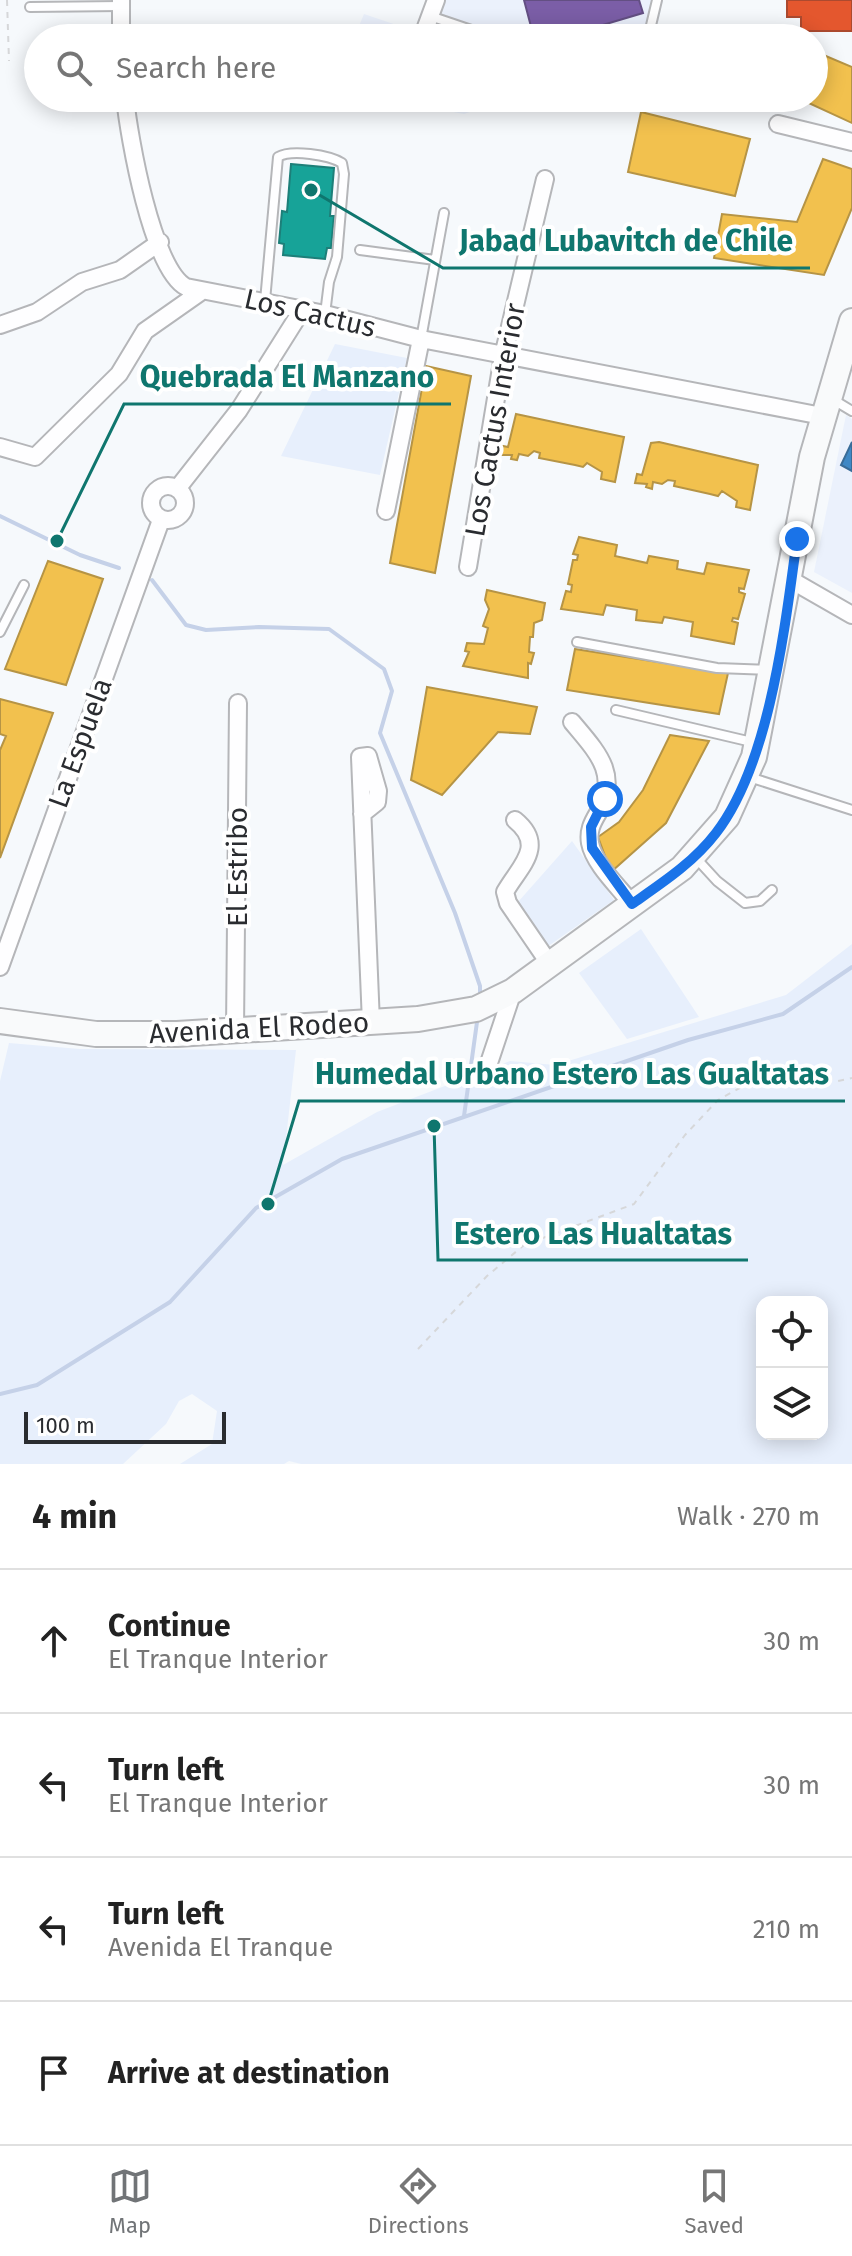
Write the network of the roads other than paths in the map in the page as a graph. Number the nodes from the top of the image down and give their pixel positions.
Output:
1 (657, 0) edge
2 (121, 3) edge
3 (30, 7) dead end
4 (431, 14) edge
5 (121, 24) edge
6 (458, 24) edge
7 (651, 24) edge
8 (127, 112) edge
9 (778, 124) dead end
10 (852, 142) edge
11 (545, 179) dead end
12 (444, 213) dead end
13 (160, 242) junction
14 (360, 250) dead end
15 (435, 260) junction
16 (202, 291) junction
17 (265, 301) junction
18 (302, 310) junction
19 (325, 314) junction
20 (0, 325) edge
21 (851, 327) edge
22 (421, 339) junction
23 (503, 356) junction
24 (825, 406) junction
25 (852, 411) edge
26 (0, 447) edge
27 (177, 489) junction
28 (386, 511) dead end
29 (161, 520) junction
30 (468, 567) dead end
31 (791, 580) junction
32 (24, 585) dead end
33 (852, 615) edge
34 (0, 632) edge
35 (577, 642) dead end
36 (774, 670) junction
37 (238, 703) dead end
38 (616, 710) dead end
39 (572, 722) dead end
40 (758, 743) junction
41 (748, 777) junction
42 (852, 810) edge
43 (362, 814) dead end
44 (515, 820) dead end
45 (695, 856) junction
46 (772, 890) dead end
47 (632, 904) junction
48 (549, 963) junction
49 (0, 967) edge
50 (513, 991) junction
51 (0, 1021) edge
52 (371, 1023) junction
53 (235, 1031) junction
54 (489, 1063) dead end

1 - 7 lane
2 - 3 lane
2 - 5 street
4 - 6 lane
8 - 13 street, Los Cactus
9 - 10 street
11 - 23 street, Los Cactus Interior
12 - 15 lane
13 - 16 street, Los Cactus
13 - 20 street
14 - 15 lane
15 - 22 lane
16 - 17 street, Los Cactus
16 - 26 street
17 - 18 street, Los Cactus
17 - 19 lane
18 - 19 street, Los Cactus
18 - 27 street
19 - 22 street, Los Cactus
21 - 24 street, Avenida El Rodeo
22 - 23 street, Los Cactus
22 - 28 street
23 - 24 street, Los Cactus
23 - 30 street, Los Cactus Interior
24 - 25 lane
24 - 31 street, Avenida El Rodeo
27 - 29 street
27 - 29 street
29 - 49 street, La Espuela
31 - 33 street
31 - 36 street, Avenida El Rodeo
32 - 34 lane
35 - 36 lane
36 - 40 street, Avenida El Rodeo
37 - 53 street, El Estribo
38 - 40 lane
39 - 47 street
40 - 41 street, Avenida El Rodeo
41 - 42 lane
41 - 45 street, Avenida El Rodeo
43 - 52 street
44 - 48 street
45 - 46 lane
45 - 47 street, Avenida El Rodeo
47 - 48 street, Avenida El Rodeo
48 - 50 street, Avenida El Rodeo
50 - 52 street, Avenida El Rodeo
50 - 54 street
51 - 53 street, Avenida El Rodeo
52 - 53 street, Avenida El Rodeo

